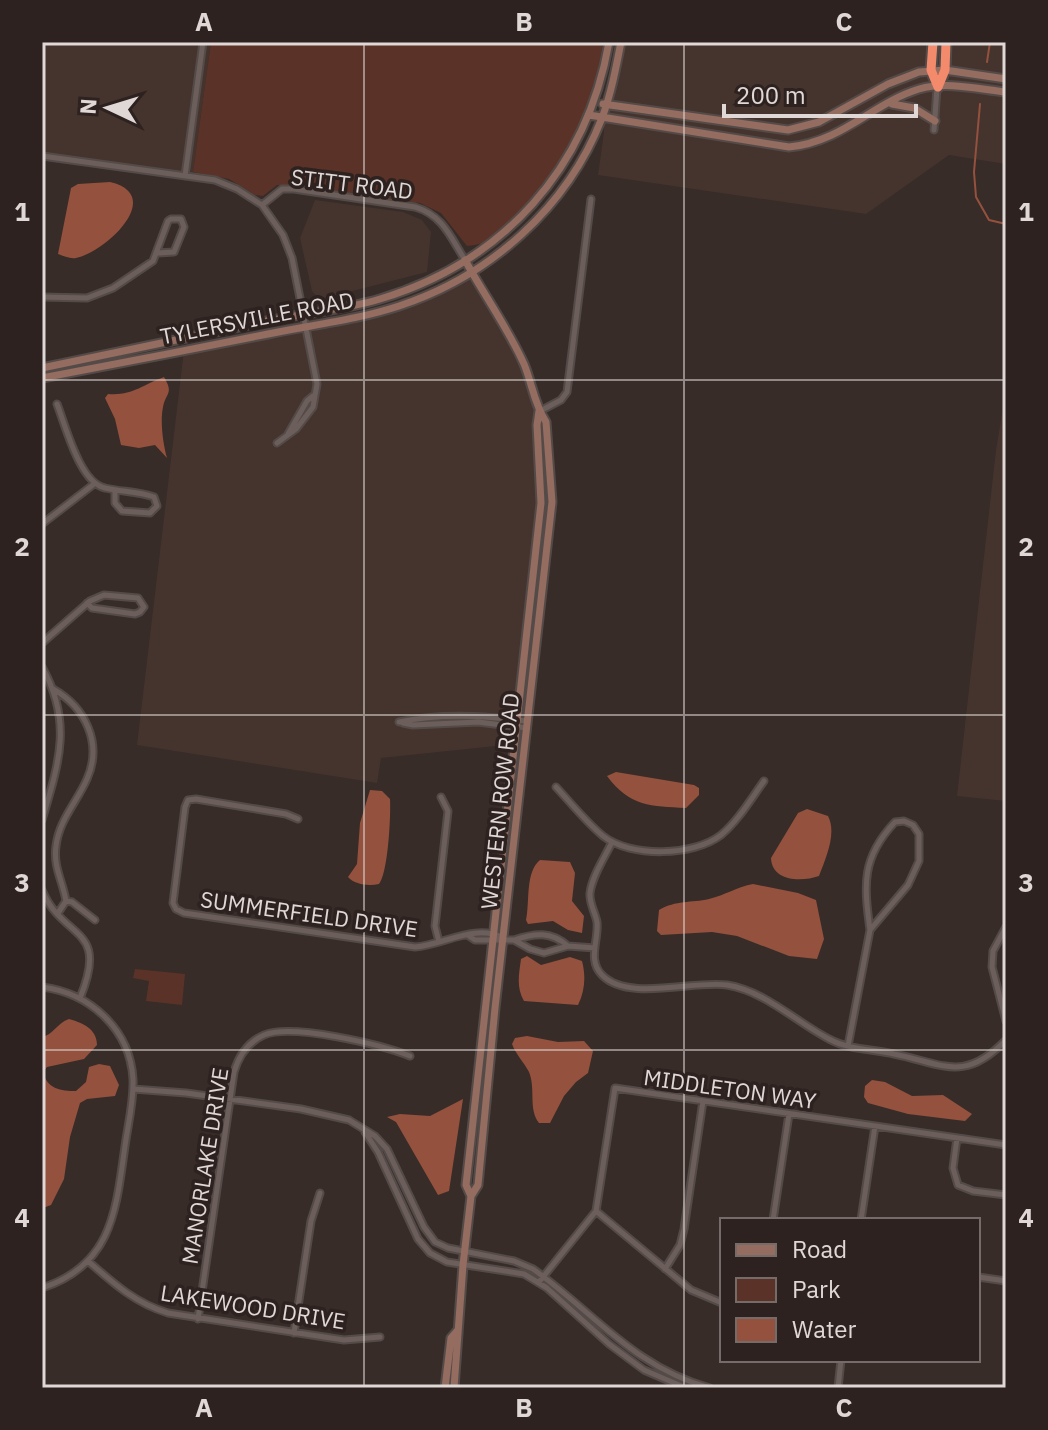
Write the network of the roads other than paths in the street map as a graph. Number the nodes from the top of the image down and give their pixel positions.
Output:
1 (203, 42) edge
2 (609, 42) edge
3 (621, 42) edge
4 (933, 42) edge
5 (946, 42) edge
6 (931, 70) junction
7 (945, 70) junction
8 (1006, 79) edge
9 (938, 87) junction
10 (1006, 92) edge
11 (593, 103) junction
12 (890, 104) junction
13 (606, 105) junction
14 (589, 115) junction
15 (603, 117) junction
16 (935, 126) joint
17 (42, 156) edge
18 (185, 176) junction
19 (591, 199) dead end
20 (262, 205) junction
21 (158, 253) junction
22 (465, 260) junction
23 (472, 272) junction
24 (42, 297) edge
25 (303, 313) junction
26 (306, 326) junction
27 (42, 368) edge
28 (42, 378) edge
29 (57, 404) dead end
30 (539, 411) junction
31 (277, 443) dead end
32 (94, 484) junction
33 (115, 490) junction
34 (42, 524) edge
35 (87, 603) junction
36 (42, 643) edge
37 (42, 667) edge
38 (53, 689) junction
39 (517, 723) junction
40 (527, 724) junction
41 (764, 781) dead end
42 (556, 787) dead end
43 (441, 797) dead end
44 (298, 819) dead end
45 (42, 820) edge
46 (612, 842) junction
47 (42, 890) edge
48 (66, 901) junction
49 (58, 913) junction
50 (95, 920) dead end
51 (1006, 927) edge
52 (870, 930) junction
53 (493, 937) junction
54 (503, 938) junction
55 (514, 940) junction
56 (439, 942) junction
57 (568, 946) junction
58 (595, 948) junction
59 (42, 987) edge
60 (80, 998) junction
61 (1006, 1021) edge
62 (1006, 1040) edge
63 (848, 1046) junction
64 (410, 1056) dead end
65 (133, 1089) junction
66 (230, 1099) junction
67 (703, 1101) junction
68 (789, 1114) junction
69 (875, 1126) junction
70 (362, 1128) junction
71 (957, 1138) junction
72 (1006, 1145) edge
73 (320, 1193) dead end
74 (1006, 1195) edge
75 (471, 1196) junction
76 (596, 1211) junction
77 (773, 1218) edge
78 (861, 1218) edge
79 (467, 1252) junction
80 (88, 1261) junction
81 (463, 1265) junction
82 (665, 1269) junction
83 (980, 1277) edge
84 (541, 1279) junction
85 (1006, 1281) edge
86 (42, 1288) edge
87 (720, 1302) edge
88 (198, 1319) junction
89 (457, 1331) junction
90 (294, 1333) junction
91 (380, 1337) dead end
92 (841, 1362) edge
93 (678, 1377) junction
94 (675, 1384) junction
95 (445, 1388) edge
96 (454, 1388) edge
97 (686, 1388) edge
98 (710, 1388) edge
99 (838, 1388) edge

1 - 18 street
2 - 11 main road
3 - 13 main road
4 - 6 highway
5 - 7 highway
6 - 7 main road
6 - 9 highway
6 - 13 main road
7 - 8 main road
7 - 9 highway
9 - 10 main road
9 - 12 main road
9 - 16 street
11 - 13 main road
11 - 14 main road
12 - 15 main road
12 - 16 main road
13 - 15 main road
14 - 15 main road
14 - 22 main road
15 - 23 main road
17 - 18 street
18 - 20 street
19 - 30 street
20 - 22 street, STITT ROAD
20 - 25 street
21 - 21 street
21 - 24 street
22 - 23 main road, WESTERN ROW ROAD
22 - 25 main road, TYLERSVILLE ROAD
23 - 26 main road, TYLERSVILLE ROAD
23 - 30 main road, WESTERN ROW ROAD
25 - 26 street
25 - 27 main road, TYLERSVILLE ROAD
26 - 28 main road, TYLERSVILLE ROAD
26 - 31 street
29 - 32 street
30 - 39 main road, WESTERN ROW ROAD
30 - 40 main road, WESTERN ROW ROAD
32 - 33 street
32 - 34 street
33 - 33 street
35 - 35 street
35 - 36 street
37 - 38 street
38 - 45 street
38 - 48 street
39 - 39 street
39 - 40 street
39 - 53 main road, WESTERN ROW ROAD
40 - 54 main road, WESTERN ROW ROAD
41 - 46 street
42 - 46 street
43 - 56 street
44 - 56 street, SUMMERFIELD DRIVE
46 - 58 street
47 - 49 street
48 - 49 street
48 - 50 street
49 - 60 street
51 - 61 street
52 - 52 street
52 - 63 street
53 - 54 street, SUMMERFIELD DRIVE
53 - 56 street, SUMMERFIELD DRIVE
53 - 75 main road, WESTERN ROW ROAD
54 - 55 street
54 - 75 main road, WESTERN ROW ROAD
55 - 57 street
55 - 57 street
57 - 58 street
58 - 63 street
59 - 60 street
60 - 65 street
62 - 63 street
64 - 66 street, MANORLAKE DRIVE
65 - 66 street
65 - 80 street
66 - 70 street
66 - 88 street, MANORLAKE DRIVE
67 - 68 street, MIDDLETON WAY
67 - 76 street, MIDDLETON WAY
67 - 82 street
68 - 69 street, MIDDLETON WAY
68 - 77 street
69 - 71 street, MIDDLETON WAY
69 - 78 street
70 - 79 street
70 - 81 street
71 - 72 street, MIDDLETON WAY
71 - 74 street
73 - 90 street
75 - 79 main road, WESTERN ROW ROAD
76 - 82 street
76 - 84 street
79 - 81 main road, WESTERN ROW ROAD
79 - 84 street
80 - 86 street
80 - 88 street, LAKEWOOD DRIVE
81 - 84 street
81 - 89 main road, WESTERN ROW ROAD
82 - 87 street
83 - 85 street
84 - 93 street
84 - 94 street
88 - 90 street, LAKEWOOD DRIVE
89 - 95 main road, WESTERN ROW ROAD
89 - 96 main road, WESTERN ROW ROAD
90 - 91 street, LAKEWOOD DRIVE
92 - 99 street
93 - 94 street
93 - 98 street
94 - 97 street

